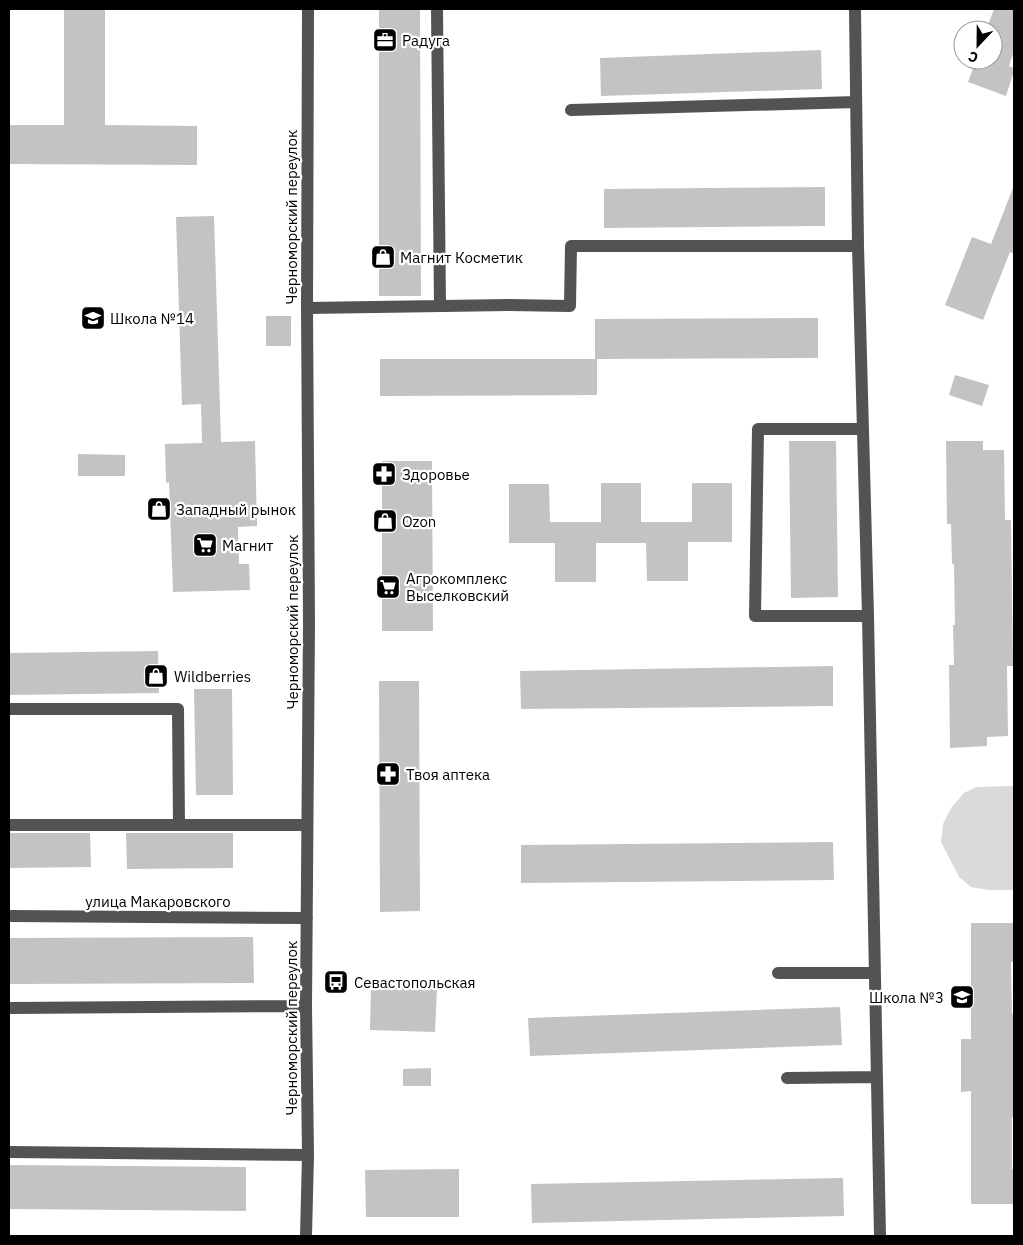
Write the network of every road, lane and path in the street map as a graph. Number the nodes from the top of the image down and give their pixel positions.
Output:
1 (308, 9) edge
2 (437, 9) edge
3 (855, 9) edge
4 (856, 102) junction
5 (571, 110) dead end
6 (858, 246) junction
7 (440, 306) junction
8 (307, 308) junction
9 (862, 430) junction
10 (868, 616) junction
11 (9, 709) edge
12 (179, 825) junction
13 (307, 825) junction
14 (9, 826) edge
15 (9, 916) edge
16 (306, 918) junction
17 (778, 973) dead end
18 (874, 973) junction
19 (306, 1006) junction
20 (9, 1008) edge
21 (876, 1077) junction
22 (787, 1078) dead end
23 (9, 1152) edge
24 (308, 1155) junction
25 (306, 1236) edge
26 (880, 1236) edge

1 - 8 street, Черноморский переулок
2 - 7 street
3 - 4 street
4 - 5 street
4 - 6 street
6 - 7 street
6 - 9 street
7 - 8 street
8 - 13 street, Черноморский переулок
9 - 10 street
9 - 10 street
10 - 18 street
11 - 12 street
12 - 13 street
12 - 14 street
13 - 16 street, Черноморский переулок
15 - 16 street, улица Макаровского
16 - 19 street, Черноморский переулок
17 - 18 street
18 - 21 street
19 - 20 street
19 - 24 street, Черноморский переулок
21 - 22 street
21 - 26 street
23 - 24 street
24 - 25 street, Черноморский переулок

